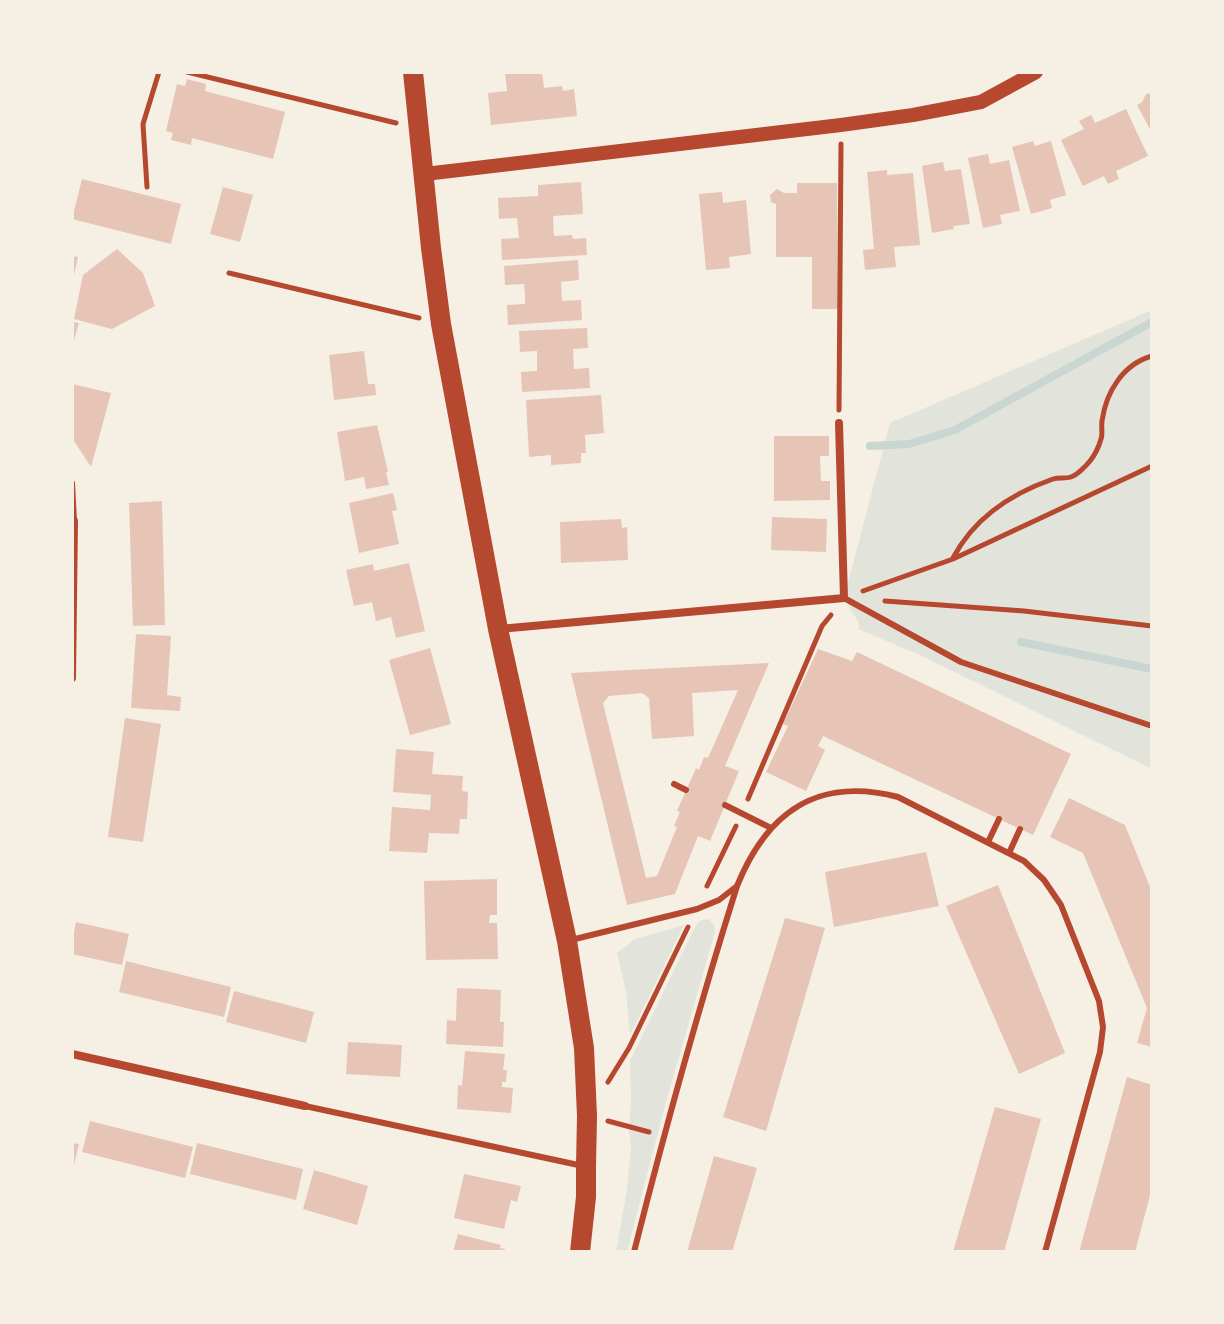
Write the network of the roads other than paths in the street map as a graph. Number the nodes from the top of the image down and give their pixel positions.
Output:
1 (413, 72) edge
2 (1036, 72) edge
3 (425, 174) junction
4 (839, 423) road end
5 (72, 483) edge
6 (74, 521) joint
7 (844, 598) junction
8 (498, 629) junction
9 (72, 678) edge
10 (1152, 726) edge
11 (674, 784) dead end
12 (686, 790) dead end
13 (725, 805) dead end
14 (999, 819) dead end
15 (771, 828) junction
16 (1020, 829) dead end
17 (988, 842) junction
18 (1009, 853) junction
19 (737, 886) junction
20 (567, 941) junction
21 (72, 1054) edge
22 (305, 1106) joint
23 (586, 1166) junction
24 (580, 1252) edge
25 (634, 1252) edge
26 (1045, 1252) edge

1 - 3 main road
2 - 3 street
3 - 8 main road
4 - 7 street
5 - 6 lane
6 - 9 street
7 - 8 street
7 - 10 lane
8 - 20 main road
11 - 12 lane
13 - 15 lane
14 - 17 lane
15 - 17 lane
15 - 19 lane
16 - 18 lane
17 - 18 lane
18 - 26 lane
19 - 20 lane
19 - 25 lane
20 - 23 main road
21 - 22 street
22 - 23 lane
23 - 24 main road

